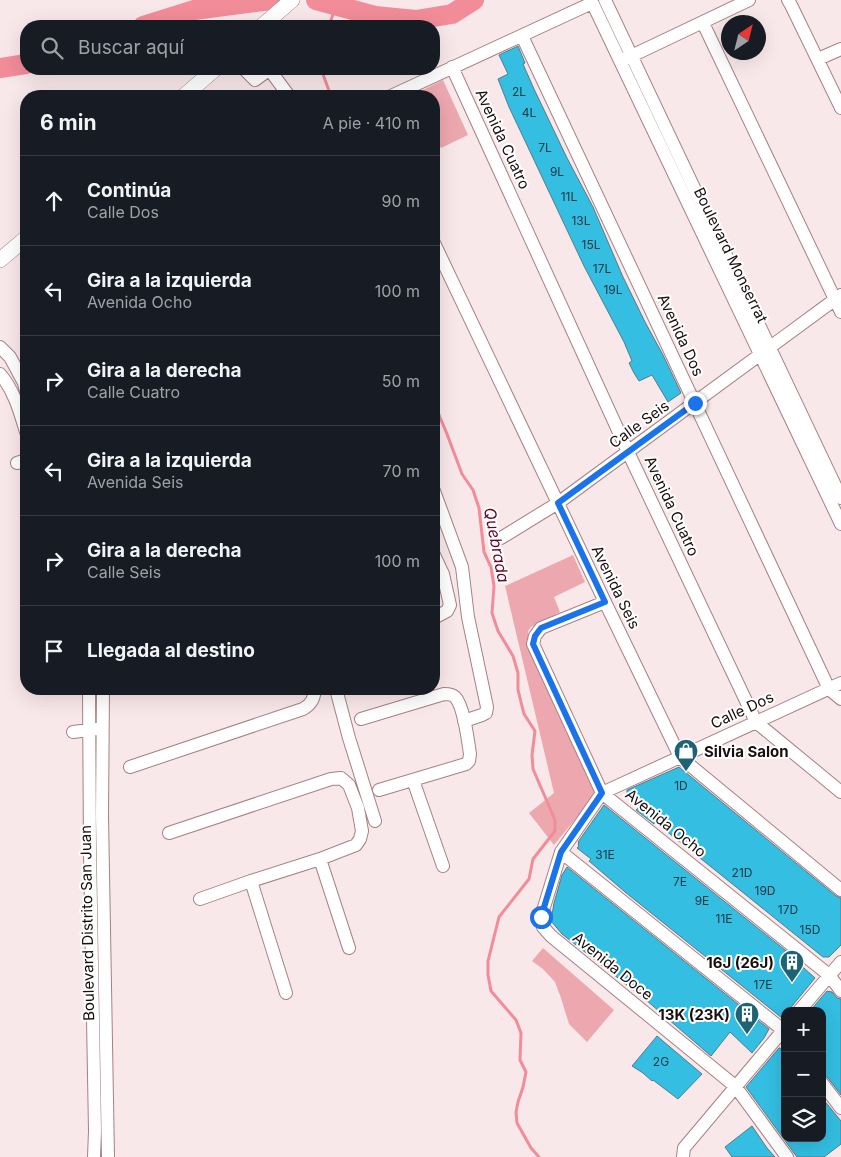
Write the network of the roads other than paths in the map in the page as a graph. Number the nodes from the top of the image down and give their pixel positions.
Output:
1 (749, 0) edge
2 (788, 0) edge
3 (290, 1) edge
4 (596, 1) edge
5 (269, 20) edge
6 (703, 23) junction
7 (522, 36) junction
8 (841, 48) edge
9 (626, 59) junction
10 (818, 59) junction
11 (452, 67) junction
12 (440, 73) edge
13 (208, 75) edge
14 (250, 75) edge
15 (262, 75) edge
16 (274, 75) edge
17 (435, 75) edge
18 (191, 90) edge
19 (285, 90) edge
20 (404, 90) edge
21 (841, 108) edge
22 (20, 243) edge
23 (440, 256) edge
24 (0, 260) edge
25 (838, 297) edge
26 (841, 312) edge
27 (0, 347) edge
28 (765, 350) junction
29 (0, 374) edge
30 (20, 376) edge
31 (695, 403) junction
32 (20, 414) edge
33 (628, 452) junction
34 (841, 498) edge
35 (558, 503) junction
36 (440, 507) edge
37 (841, 524) edge
38 (500, 538) dead end
39 (462, 567) junction
40 (440, 568) edge
41 (443, 574) junction
42 (605, 602) junction
43 (440, 615) edge
44 (841, 683) edge
45 (829, 689) junction
46 (89, 695) edge
47 (103, 695) edge
48 (314, 695) edge
49 (338, 695) edge
50 (841, 699) edge
51 (361, 719) dead end
52 (464, 721) junction
53 (756, 722) junction
54 (102, 729) junction
55 (89, 730) junction
56 (73, 732) dead end
57 (680, 757) junction
58 (130, 767) dead end
59 (413, 780) junction
60 (379, 790) dead end
61 (841, 792) edge
62 (602, 793) junction
63 (370, 804) junction
64 (358, 808) junction
65 (375, 821) dead end
66 (169, 833) dead end
67 (561, 852) junction
68 (320, 859) junction
69 (443, 866) dead end
70 (251, 881) junction
71 (841, 890) edge
72 (200, 899) dead end
73 (349, 948) dead end
74 (841, 962) edge
75 (829, 975) junction
76 (841, 991) edge
77 (286, 993) dead end
78 (802, 1007) edge
79 (781, 1028) edge
80 (781, 1033) edge
81 (735, 1086) junction
82 (826, 1088) edge
83 (841, 1108) edge
84 (94, 1157) edge
85 (108, 1157) edge
86 (683, 1157) edge
87 (787, 1157) edge

1 - 6 street
2 - 10 street
3 - 5 street
4 - 7 street
4 - 9 street, Boulevard Monserrat
6 - 9 street
6 - 25 street
7 - 11 street
7 - 31 street, Avenida Dos
8 - 10 street
9 - 28 street, Boulevard Monserrat
10 - 21 street
11 - 12 street
11 - 33 street, Avenida Cuatro
13 - 18 street
14 - 15 street
16 - 19 street
17 - 20 street
22 - 24 street
23 - 35 street, Avenida Seis
25 - 26 street
25 - 28 street, Calle Seis
27 - 30 street
28 - 31 street, Calle Seis
28 - 34 street, Boulevard Monserrat
28 - 37 street, Boulevard Monserrat
29 - 32 street
31 - 33 street, Calle Seis
31 - 45 street, Avenida Dos
33 - 35 street, Calle Seis
33 - 53 street, Avenida Cuatro
35 - 38 street, Calle Seis
35 - 42 street, Avenida Seis
36 - 39 street
39 - 41 street
39 - 52 street
40 - 41 street
41 - 43 street
42 - 57 street, Avenida Seis
42 - 62 street, Avenida Ocho
44 - 45 street, Calle Dos
45 - 50 street, Avenida Dos
45 - 53 street, Calle Dos
46 - 55 street, Boulevard Distrito San Juan
47 - 54 street, Boulevard Distrito San Juan
48 - 58 street
49 - 63 street
51 - 52 street
52 - 59 street
53 - 57 street, Calle Dos
53 - 61 street, Avenida Cuatro
54 - 55 street
54 - 85 street, Boulevard Distrito San Juan
55 - 56 street
55 - 84 street, Boulevard Distrito San Juan
57 - 62 street, Calle Dos
57 - 71 street, Avenida Seis
59 - 60 street
59 - 69 street
62 - 67 street
62 - 75 street, Avenida Ocho
63 - 64 street
63 - 65 street
64 - 66 street
64 - 68 street
67 - 79 street
67 - 81 street, Avenida Doce
68 - 70 street
68 - 73 street
70 - 72 street
70 - 77 street
74 - 75 street
75 - 76 street, Avenida Ocho
75 - 78 street
80 - 81 street
81 - 86 street
81 - 87 street, Avenida Doce
82 - 83 street

